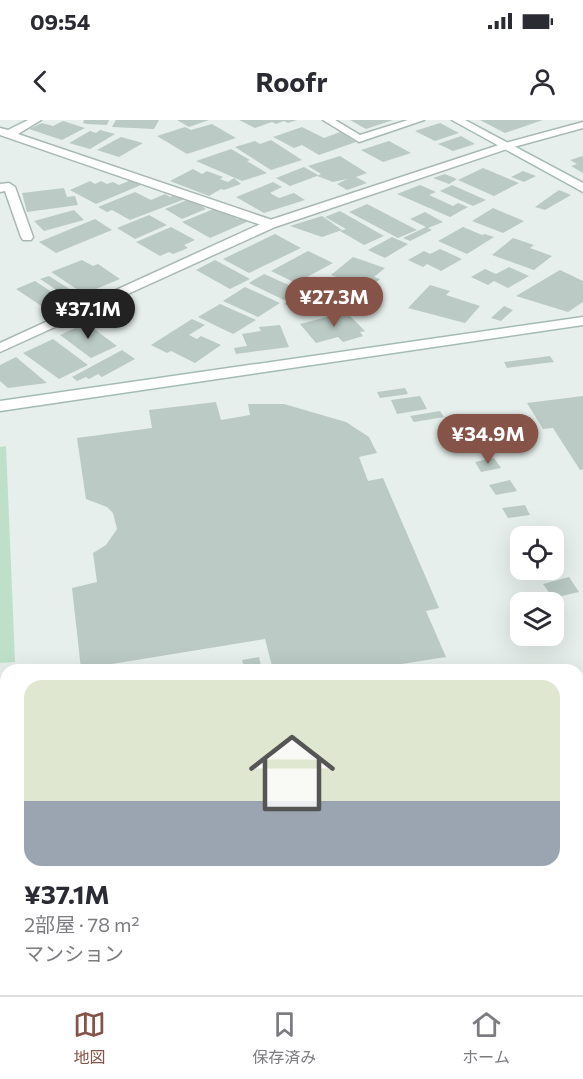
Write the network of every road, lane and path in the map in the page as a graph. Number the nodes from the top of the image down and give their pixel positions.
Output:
1 (36, 120) edge
2 (328, 120) edge
3 (419, 120) edge
4 (457, 120) edge
5 (583, 125) edge
6 (4, 133) edge
7 (506, 146) junction
8 (0, 188) edge
9 (583, 188) edge
10 (271, 224) junction
11 (27, 237) dead end
12 (583, 321) edge
13 (0, 348) edge
14 (0, 406) edge

1 - 6 street
2 - 3 street
4 - 7 street
5 - 7 street
6 - 10 street
7 - 9 street
7 - 10 street
8 - 11 street
10 - 13 street
12 - 14 street

